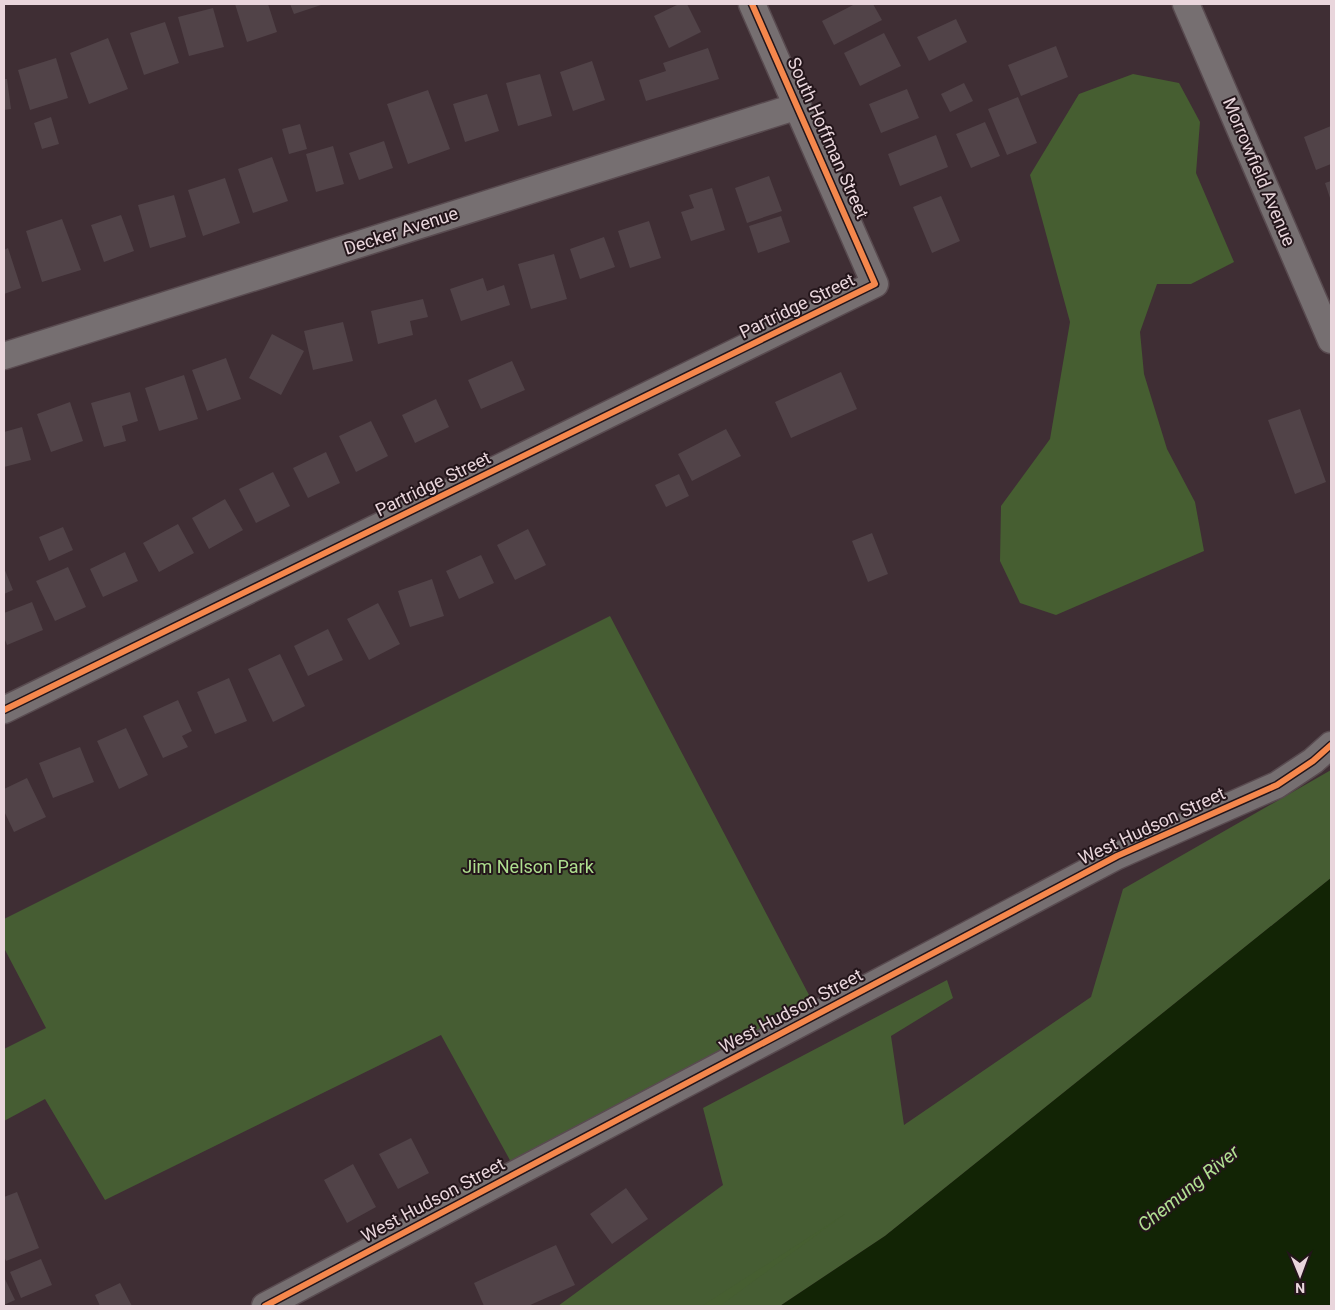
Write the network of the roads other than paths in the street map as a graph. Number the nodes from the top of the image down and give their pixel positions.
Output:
1 (752, 4) edge
2 (1186, 4) edge
3 (798, 106) junction
4 (875, 284) joint
5 (1331, 340) edge
6 (4, 356) edge
7 (4, 710) edge
8 (1331, 746) edge
9 (265, 1306) edge

1 - 3 street, South Hoffman Street
2 - 5 street, Morrowfield Avenue
3 - 4 street, South Hoffman Street
3 - 6 street, Decker Avenue
4 - 7 street, Partridge Street
8 - 9 street, West Hudson Street

